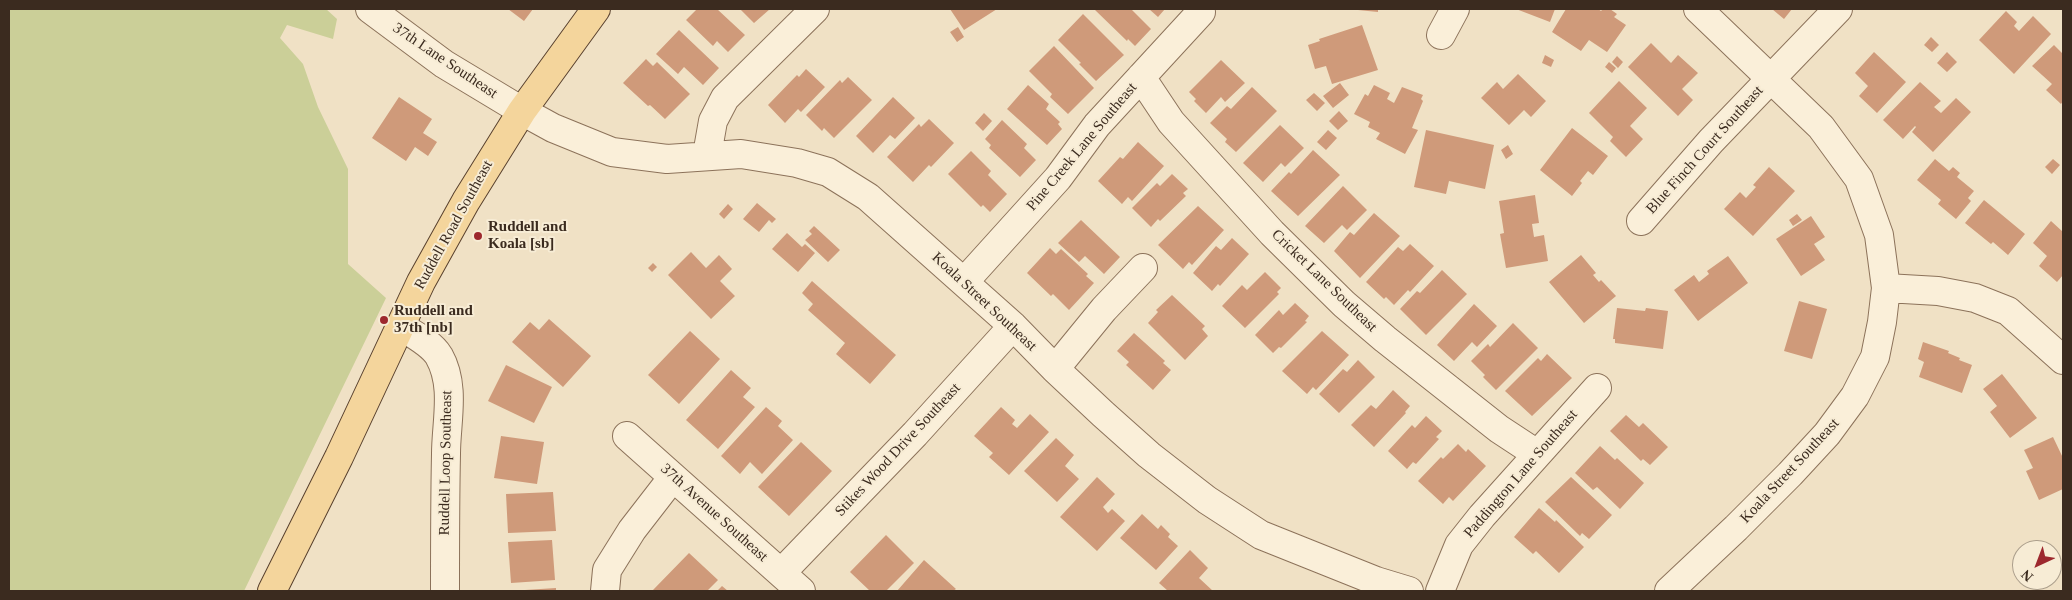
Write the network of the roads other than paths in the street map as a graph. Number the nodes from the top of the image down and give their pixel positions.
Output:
1 (370, 9) edge
2 (596, 9) edge
3 (815, 9) edge
4 (1455, 9) edge
5 (1698, 9) edge
6 (1838, 9) edge
7 (1200, 12) dead end
8 (1440, 35) dead end
9 (1141, 77) junction
10 (1771, 78) junction
11 (522, 111) junction
12 (707, 155) junction
13 (1640, 221) dead end
14 (1143, 268) dead end
15 (964, 282) junction
16 (1886, 288) junction
17 (400, 326) junction
18 (1013, 326) junction
19 (2063, 360) edge
20 (1055, 369) junction
21 (1597, 388) dead end
22 (627, 436) dead end
23 (1538, 454) junction
24 (673, 477) junction
25 (781, 573) junction
26 (1676, 589) edge
27 (272, 591) edge
28 (445, 591) edge
29 (604, 591) edge
30 (801, 591) edge
31 (1409, 591) edge
32 (1440, 591) edge

1 - 11 street, 37th Lane Southeast
2 - 11 main road, Ruddell Road Southeast
3 - 12 street
4 - 8 street
5 - 10 street, Koala Street Southeast
6 - 10 street, Blue Finch Court Southeast
7 - 9 street, Pine Creek Lane Southeast
9 - 15 street, Pine Creek Lane Southeast
9 - 23 street, Cricket Lane Southeast
10 - 13 street, Blue Finch Court Southeast
10 - 16 street, Koala Street Southeast
11 - 12 street, Koala Street Southeast
11 - 17 main road, Ruddell Road Southeast
12 - 15 street, Koala Street Southeast
14 - 20 street
15 - 18 street, Koala Street Southeast
16 - 19 street
16 - 26 street, Koala Street Southeast
17 - 27 main road, Ruddell Road Southeast
17 - 28 street, Ruddell Loop Southeast
18 - 20 street, Koala Street Southeast
18 - 25 street, Stikes Wood Drive Southeast
20 - 31 street, Koala Street Southeast
21 - 23 street, Paddington Lane Southeast
22 - 24 street, 37th Avenue Southeast
23 - 32 street, Paddington Lane Southeast
24 - 25 street, 37th Avenue Southeast
24 - 29 street
25 - 30 street, 37th Avenue Southeast

